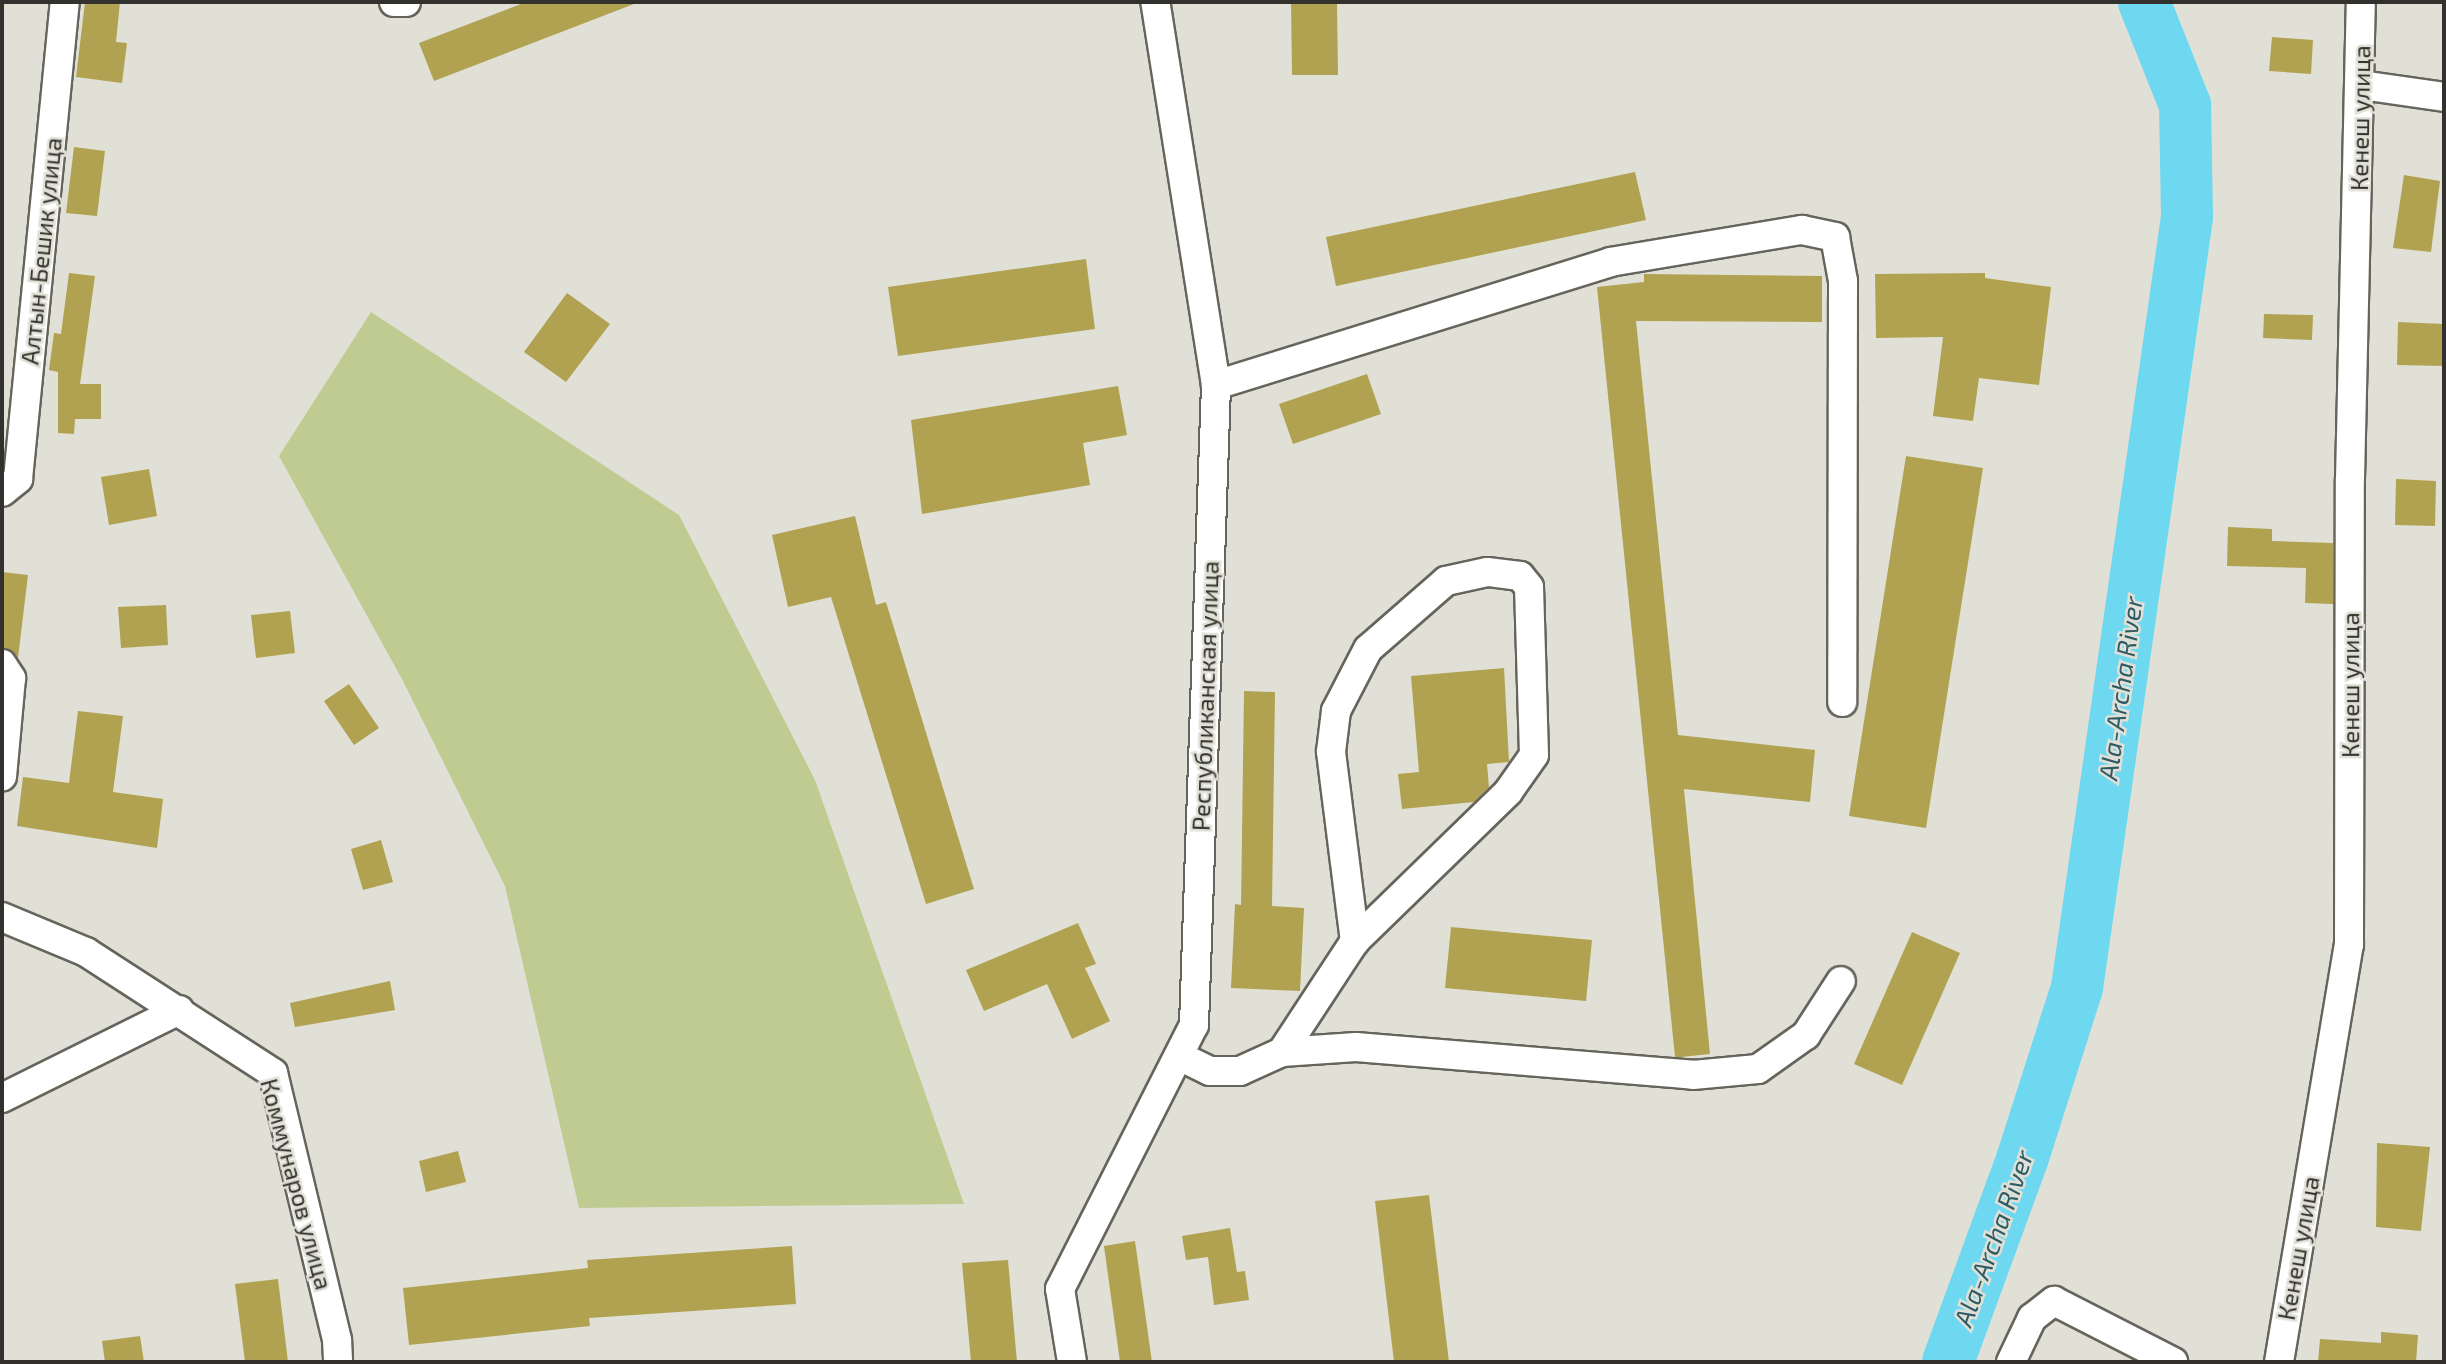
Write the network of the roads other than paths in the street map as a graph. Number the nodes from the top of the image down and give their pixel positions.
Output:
1 (65, 2) edge
2 (394, 2) edge
3 (406, 2) edge
4 (1155, 2) edge
5 (2361, 2) edge
6 (2361, 85) junction
7 (2444, 97) edge
8 (1216, 385) junction
9 (2, 492) edge
10 (2, 664) edge
11 (1842, 702) dead end
12 (2, 777) edge
13 (2, 917) edge
14 (1355, 941) junction
15 (1841, 981) dead end
16 (179, 1010) junction
17 (1282, 1052) junction
18 (1179, 1056) junction
19 (2, 1098) edge
20 (338, 1362) edge
21 (1072, 1362) edge
22 (2011, 1362) edge
23 (2173, 1362) edge
24 (2279, 1362) edge

1 - 9 street, Алтын-Бешик улица
2 - 3 street
4 - 8 street, Республиканская улица
5 - 6 street, Кенеш улица
6 - 7 street
6 - 24 street, Кенеш улица
8 - 11 street
8 - 18 street, Республиканская улица
10 - 12 street
13 - 16 street
14 - 14 street
14 - 17 street
15 - 17 street
16 - 19 street
16 - 20 street, Коммунаров улица
17 - 18 street
18 - 21 street, Республиканская улица
22 - 23 street

